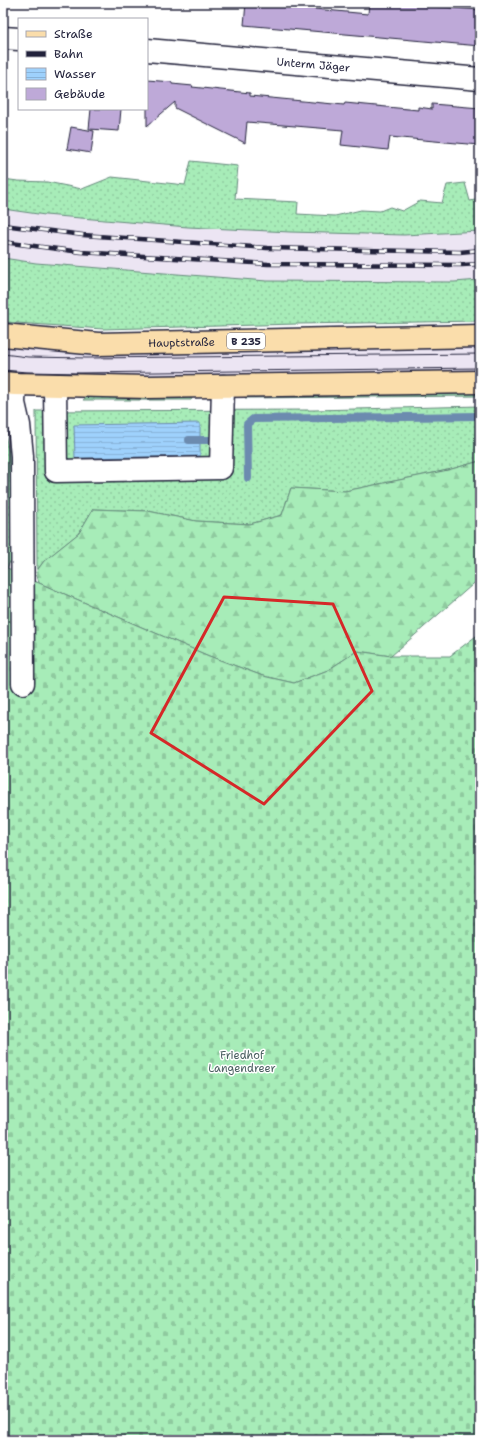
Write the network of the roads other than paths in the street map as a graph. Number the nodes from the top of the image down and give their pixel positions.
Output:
1 (3, 38) edge
2 (18, 39) edge
3 (148, 50) edge
4 (480, 79) edge
5 (3, 334) edge
6 (480, 336) edge
7 (480, 382) edge
8 (9, 384) edge
9 (55, 385) junction
10 (223, 386) junction
11 (23, 683) dead end

1 - 2 street
3 - 4 street, Unterm Jäger
5 - 6 main road, Hauptstraße / B 235
7 - 10 main road
8 - 9 main road
8 - 11 street
9 - 10 main road
9 - 10 street

